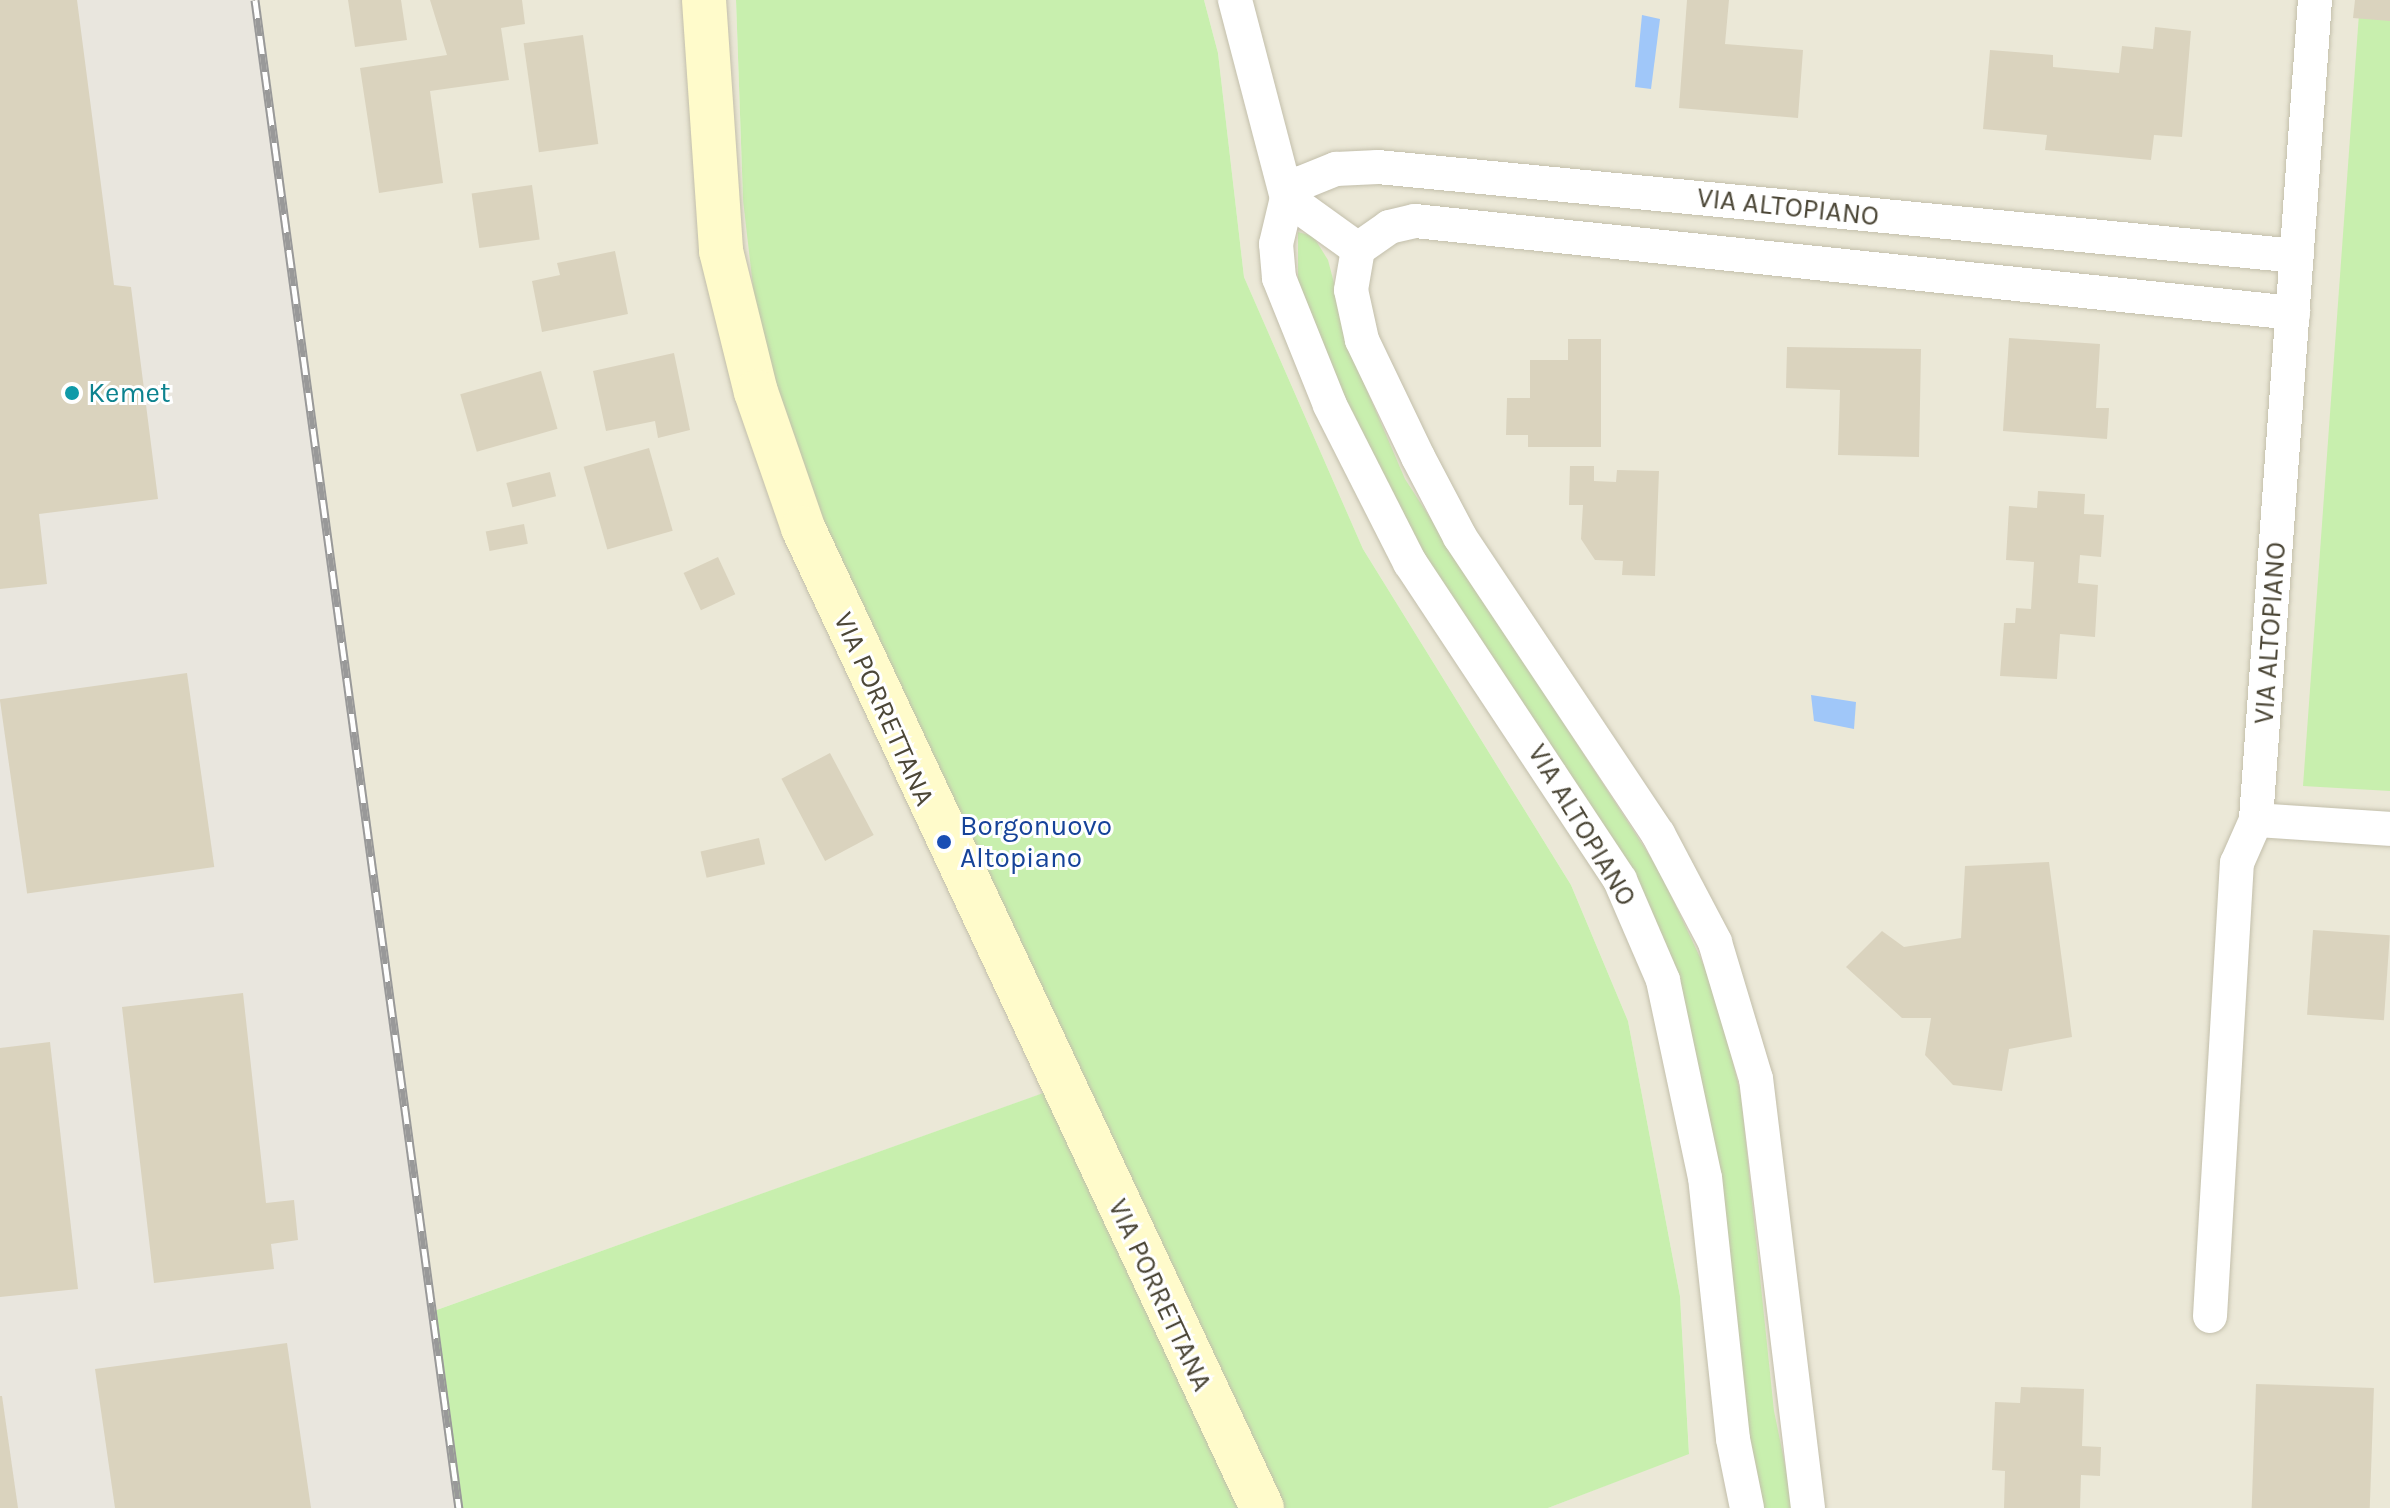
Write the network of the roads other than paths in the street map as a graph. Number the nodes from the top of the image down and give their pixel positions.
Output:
1 (704, 0) edge
2 (1235, 0) edge
3 (2315, 0) edge
4 (1287, 198) junction
5 (1358, 249) junction
6 (2297, 256) junction
7 (2293, 313) junction
8 (2256, 820) junction
9 (2390, 829) edge
10 (2210, 1316) dead end
11 (1262, 1508) edge
12 (1747, 1508) edge
13 (1808, 1508) edge

1 - 11 main road, VIA PORRETTANA
2 - 4 street, VIA ALTOPIANO
3 - 6 street, VIA ALTOPIANO
4 - 5 street
4 - 6 street, VIA ALTOPIANO
4 - 12 street, VIA ALTOPIANO
5 - 7 street, VIA ALTOPIANO
5 - 13 street, VIA ALTOPIANO
6 - 7 street, VIA ALTOPIANO
7 - 8 street, VIA ALTOPIANO
8 - 9 street
8 - 10 street, VIA ALTOPIANO

